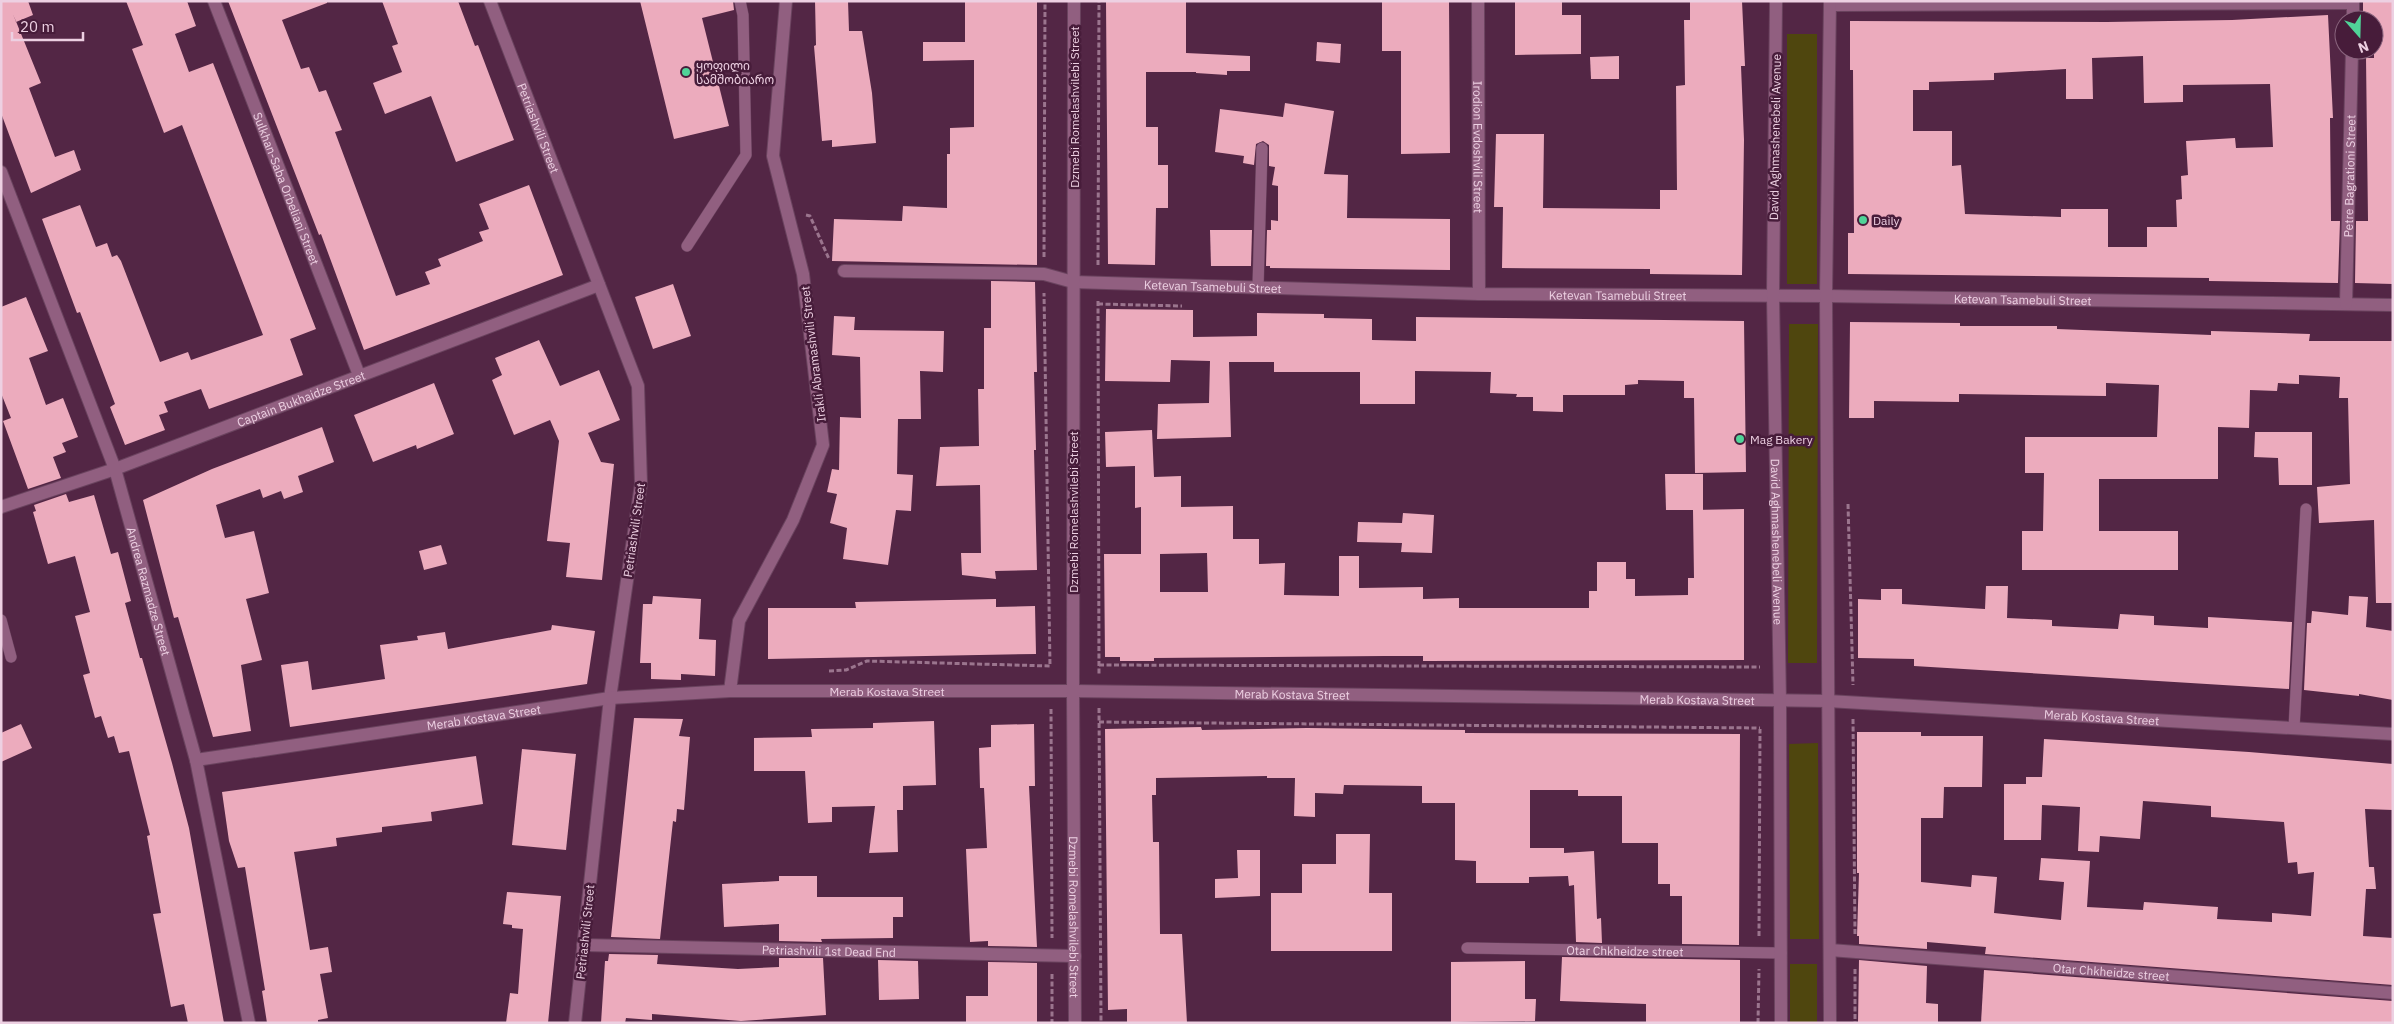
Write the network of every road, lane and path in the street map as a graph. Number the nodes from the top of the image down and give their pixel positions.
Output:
1 (214, 1) edge
2 (490, 1) edge
3 (740, 1) edge
4 (786, 1) edge
5 (1045, 1) edge
6 (1074, 1) edge
7 (1100, 1) edge
8 (1478, 1) edge
9 (1776, 1) edge
10 (2353, 2) edge
11 (1830, 3) edge
12 (2352, 60) edge
13 (1262, 148) dead end
14 (1, 172) edge
15 (788, 216) junction
16 (687, 246) dead end
17 (844, 271) joint
18 (1044, 274) junction
19 (1073, 282) junction
20 (1098, 283) junction
21 (600, 285) junction
22 (1258, 287) junction
23 (1479, 294) junction
24 (1773, 296) junction
25 (1826, 296) junction
26 (2346, 304) junction
27 (2393, 305) edge
28 (359, 375) junction
29 (115, 469) junction
30 (1847, 496) dead end
31 (1, 507) edge
32 (2306, 509) dead end
33 (1, 620) edge
34 (11, 657) dead end
35 (1050, 666) junction
36 (1099, 666) junction
37 (1760, 667) dead end
38 (827, 671) dead end
39 (730, 691) junction
40 (1051, 692) junction
41 (1073, 692) junction
42 (1099, 692) junction
43 (610, 698) junction
44 (1828, 701) junction
45 (1780, 702) junction
46 (1854, 703) junction
47 (1099, 722) junction
48 (1760, 728) dead end
49 (2294, 728) junction
50 (2393, 734) edge
51 (196, 760) junction
52 (583, 945) junction
53 (1467, 948) dead end
54 (1830, 950) junction
55 (1781, 952) junction
56 (1855, 953) junction
57 (1052, 956) junction
58 (1075, 956) junction
59 (2393, 993) edge
60 (249, 1023) edge
61 (575, 1023) edge
62 (1052, 1023) edge
63 (1075, 1023) edge
64 (1101, 1023) edge
65 (1781, 1023) edge
66 (1830, 1023) edge
67 (1855, 1023) edge

1 - 28 street, Sulkhan-Saba Orbeliani Street
2 - 21 street, Petriashvili Street
3 - 16 lane
4 - 15 street, Irakli Abramashvili Street
5 - 18 path
6 - 19 street, Dzmebi Romelashvilebi Street
7 - 20 path
8 - 23 street, Irodion Evdoshvili Street
9 - 24 street, David Aghmashenebeli Avenue
10 - 11 street
11 - 25 street
12 - 26 street, Petre Bagrationi Street
13 - 22 lane
14 - 29 street, Andrea Razmadze Street
15 - 17 path
15 - 39 street, Irakli Abramashvili Street
17 - 18 street, Ketevan Tsamebuli Street
18 - 19 street, Ketevan Tsamebuli Street
18 - 35 path
19 - 20 street, Ketevan Tsamebuli Street
19 - 41 street, Dzmebi Romelashvilebi Street
20 - 22 street, Ketevan Tsamebuli Street
20 - 36 path
21 - 28 street, Captain Bukhaidze Street
21 - 43 street, Petriashvili Street
22 - 23 street, Ketevan Tsamebuli Street
23 - 24 street, Ketevan Tsamebuli Street
24 - 25 street, Ketevan Tsamebuli Street
24 - 45 street, David Aghmashenebeli Avenue
25 - 26 street, Ketevan Tsamebuli Street
25 - 44 street
26 - 27 street, Ketevan Tsamebuli Street
28 - 29 street, Captain Bukhaidze Street
29 - 31 street, Captain Bukhaidze Street
29 - 51 street, Andrea Razmadze Street
30 - 46 path
32 - 49 lane
33 - 34 lane
35 - 38 path
35 - 40 path
36 - 37 path
36 - 42 path
39 - 40 street, Merab Kostava Street
39 - 43 street, Merab Kostava Street
40 - 41 street, Merab Kostava Street
40 - 57 path
41 - 42 street, Merab Kostava Street
41 - 58 street, Dzmebi Romelashvilebi Street
42 - 45 street, Merab Kostava Street
42 - 47 path
43 - 51 street, Merab Kostava Street
43 - 52 street, Petriashvili Street
44 - 45 street, Merab Kostava Street
44 - 46 street, Merab Kostava Street
44 - 54 street
45 - 55 street, David Aghmashenebeli Avenue
46 - 49 street, Merab Kostava Street
46 - 56 path
47 - 48 path
47 - 64 path
49 - 50 street, Merab Kostava Street
51 - 60 street, Andrea Razmadze Street
52 - 57 street, Petriashvili 1st Dead End
52 - 61 street, Petriashvili Street
53 - 55 lane, Otar Chkheidze street
54 - 56 street, Otar Chkheidze street
54 - 66 street
55 - 65 street, David Aghmashenebeli Avenue
56 - 59 street, Otar Chkheidze street
56 - 67 path
57 - 58 street, Petriashvili 1st Dead End
57 - 62 path
58 - 63 street, Dzmebi Romelashvilebi Street

